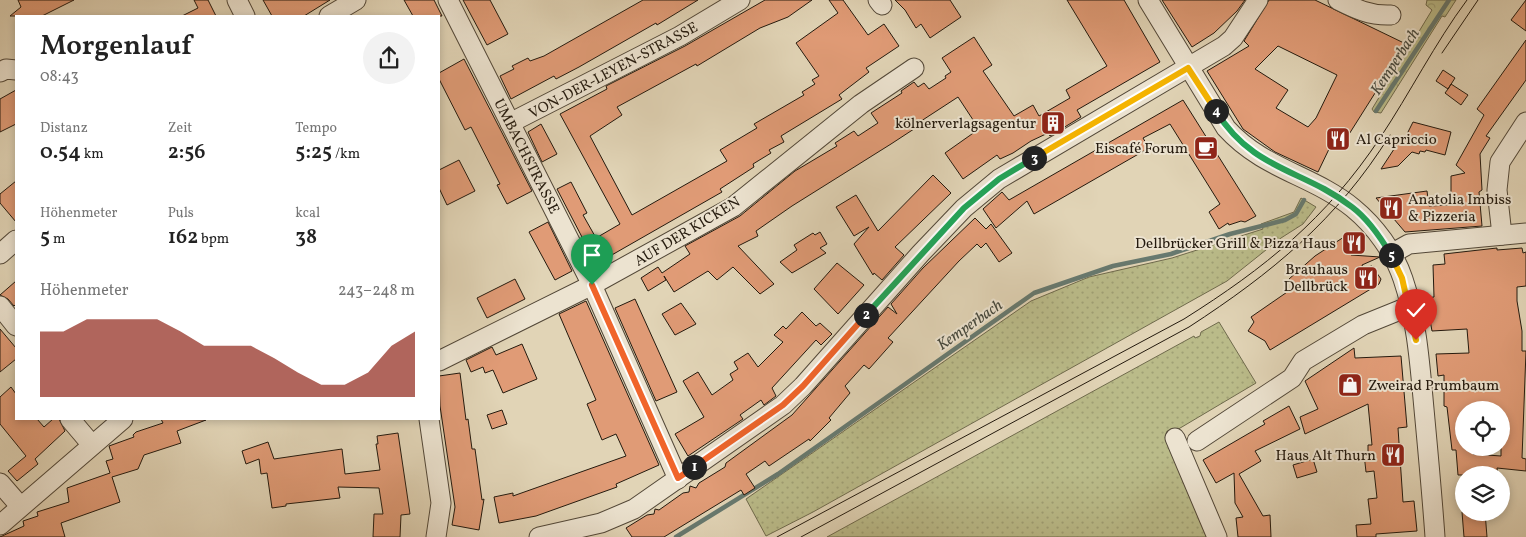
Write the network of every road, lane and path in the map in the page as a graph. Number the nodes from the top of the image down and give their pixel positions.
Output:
1 (237, 0) edge
2 (356, 0) edge
3 (448, 0) edge
4 (740, 0) edge
5 (1148, 0) edge
6 (1258, 0) edge
7 (1338, 0) edge
8 (1391, 14) dead end
9 (244, 15) edge
10 (331, 15) edge
11 (914, 68) dead end
12 (1188, 68) junction
13 (1526, 122) edge
14 (510, 123) junction
15 (1526, 233) edge
16 (1502, 235) junction
17 (15, 241) edge
18 (0, 254) edge
19 (1391, 254) junction
20 (592, 285) junction
21 (0, 306) edge
22 (1410, 306) junction
23 (15, 325) edge
24 (440, 361) edge
25 (71, 420) edge
26 (122, 420) edge
27 (429, 420) edge
28 (1175, 438) dead end
29 (1196, 441) dead end
30 (92, 445) junction
31 (678, 478) junction
32 (0, 483) edge
33 (20, 506) junction
34 (0, 525) edge
35 (436, 537) edge
36 (539, 537) edge
37 (1217, 537) edge
38 (1435, 537) edge

1 - 9 street
2 - 10 street
3 - 14 street, UMBACHSTRASSE
4 - 14 street, VON-DER-LEYEN-STRASSE
5 - 12 street
6 - 12 street
7 - 8 street
11 - 20 street, AUF DER KICKEN
12 - 19 street
12 - 31 street
13 - 16 street
14 - 20 street, UMBACHSTRASSE
15 - 16 street
16 - 19 street
17 - 18 street
19 - 22 street
20 - 24 street, AUF DER KICKEN
20 - 31 street, UMBACHSTRASSE
21 - 23 street
22 - 29 street
22 - 38 street
25 - 30 street
26 - 30 street
27 - 35 street
28 - 37 street
30 - 33 street
31 - 36 street
32 - 33 street
33 - 34 street

